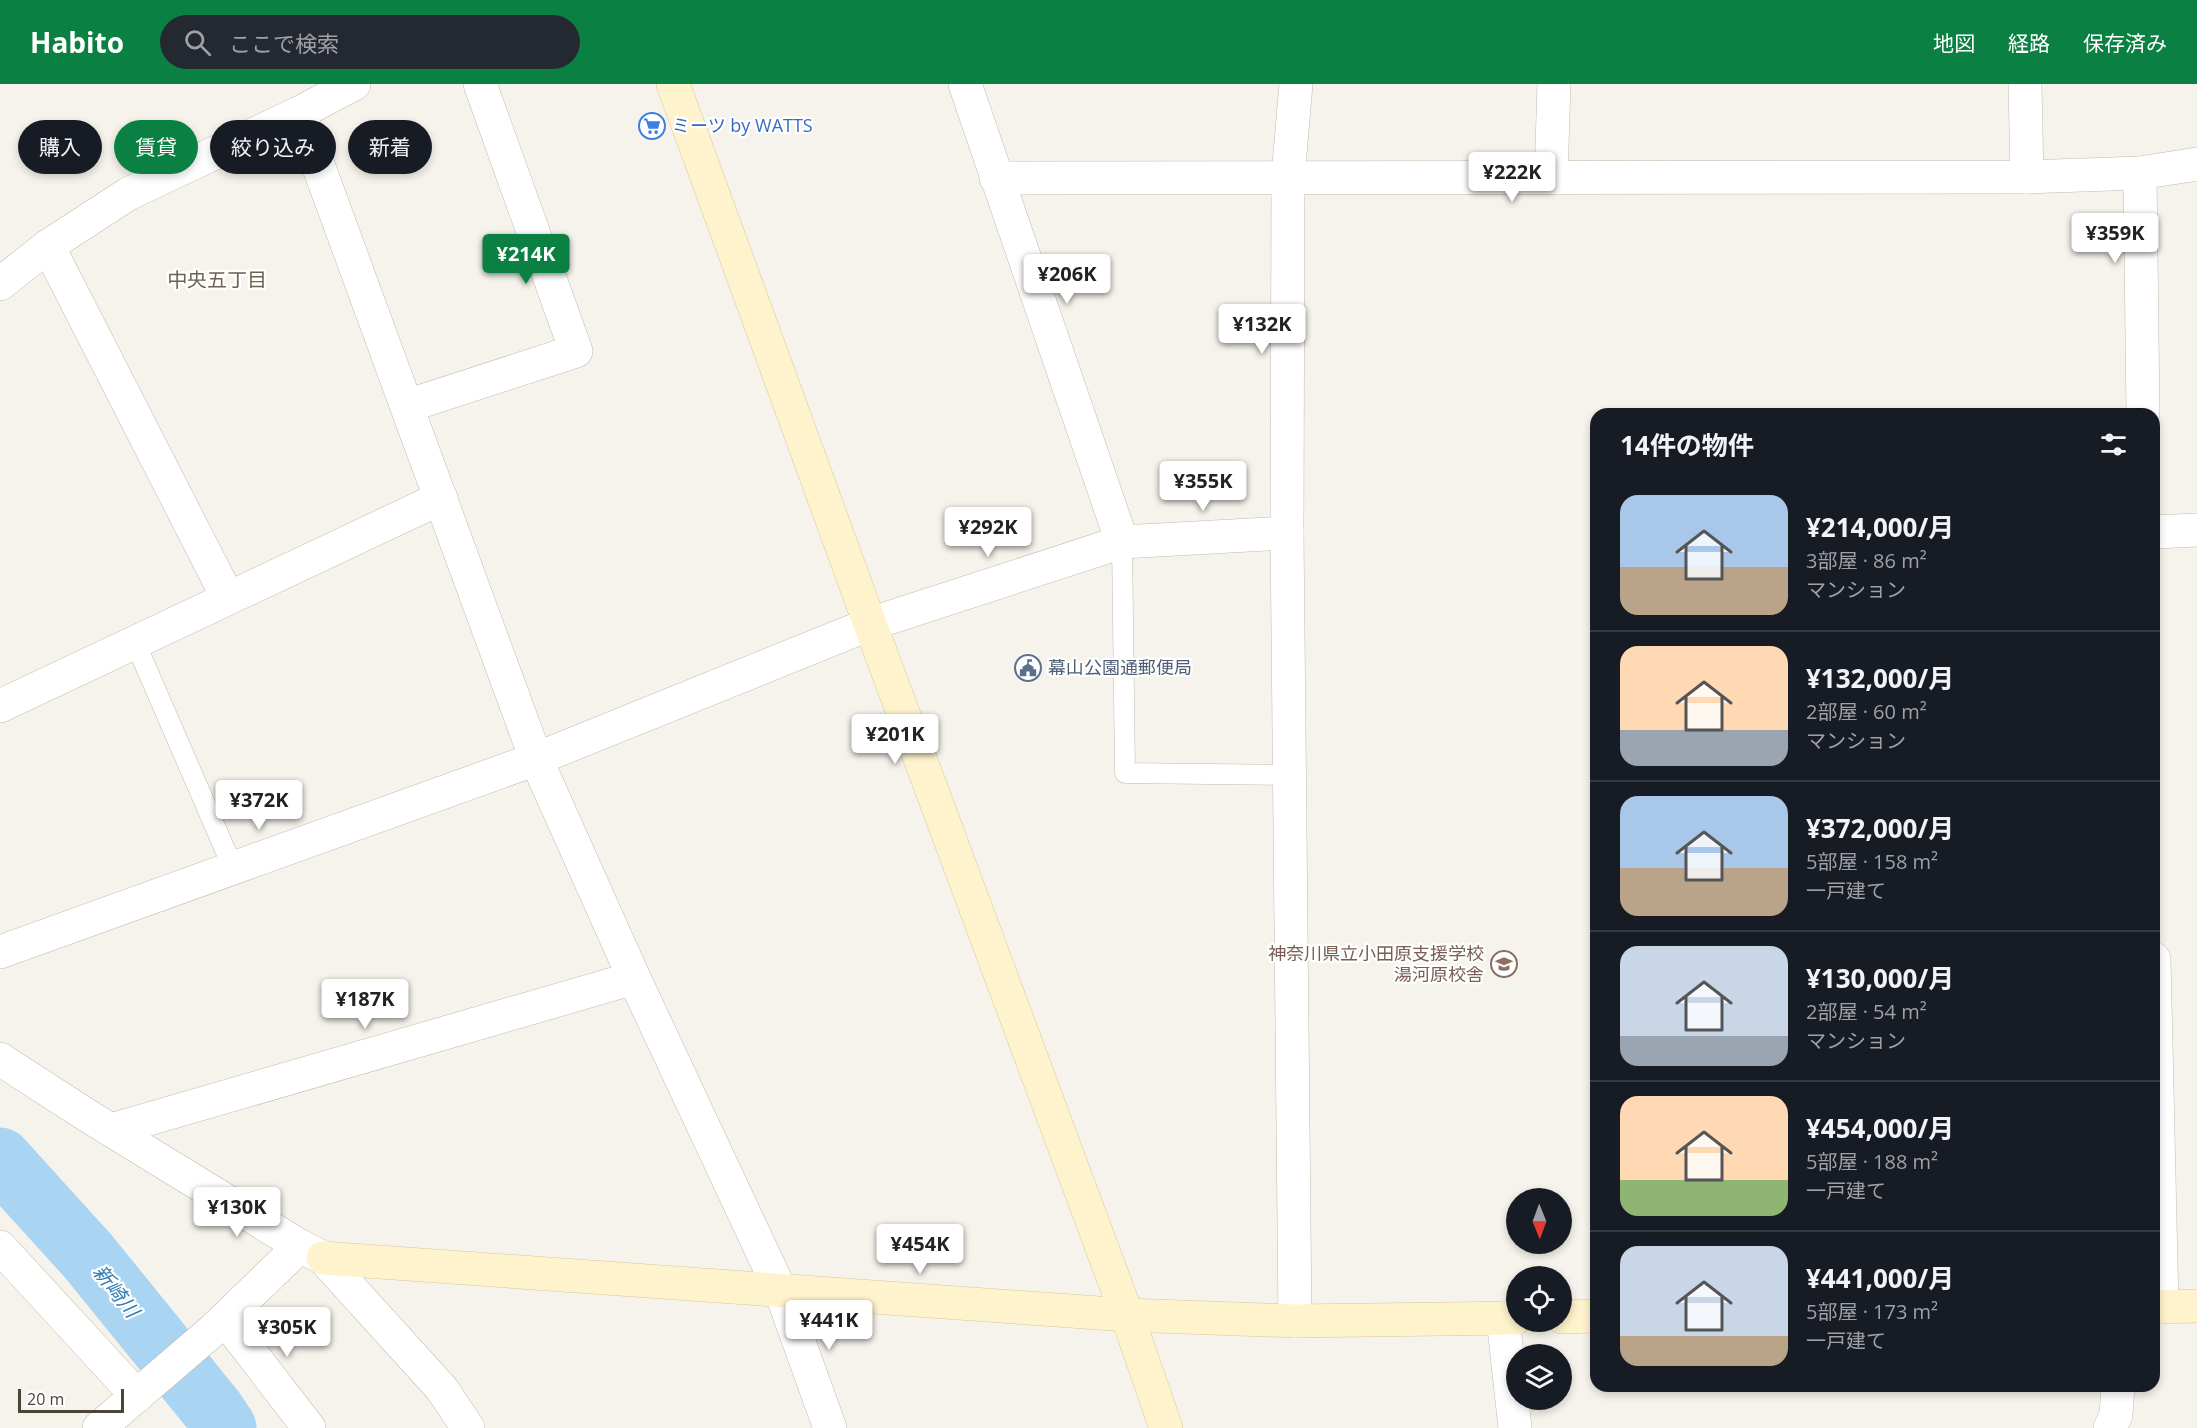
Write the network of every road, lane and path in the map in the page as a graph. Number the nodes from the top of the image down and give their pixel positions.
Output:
1 (480, 84) edge
2 (673, 84) edge
3 (964, 84) edge
4 (1296, 84) edge
5 (1554, 84) edge
6 (2025, 84) edge
7 (340, 87) edge
8 (299, 113) junction
9 (2197, 164) edge
10 (2140, 173) junction
11 (1288, 177) junction
12 (1551, 177) junction
13 (2027, 177) junction
14 (996, 178) junction
15 (48, 246) junction
16 (0, 284) edge
17 (407, 406) junction
18 (2143, 408) edge
19 (441, 498) junction
20 (2197, 530) edge
21 (2160, 532) edge
22 (1287, 533) junction
23 (1122, 542) junction
24 (228, 598) junction
25 (870, 624) junction
26 (135, 642) junction
27 (3, 697) edge
28 (536, 759) junction
29 (1290, 776) junction
30 (233, 868) junction
31 (0, 952) edge
32 (634, 978) junction
33 (0, 1059) edge
34 (111, 1130) junction
35 (0, 1246) edge
36 (312, 1252) junction
37 (781, 1292) junction
38 (2197, 1306) edge
39 (2160, 1307) edge
40 (1127, 1315) junction
41 (1590, 1316) edge
42 (1572, 1317) edge
43 (1506, 1318) edge
44 (1295, 1321) junction
45 (218, 1325) junction
46 (1511, 1332) edge
47 (2118, 1392) edge
48 (137, 1396) junction
49 (99, 1428) edge
50 (309, 1428) edge
51 (468, 1428) edge
52 (830, 1428) edge
53 (1166, 1428) edge
54 (1515, 1428) edge
55 (2110, 1428) edge

1 - 17 street
2 - 25 street
3 - 14 street
4 - 11 street
5 - 12 street
6 - 13 street
7 - 8 street
8 - 15 street
8 - 17 street
9 - 10 street
10 - 13 street
10 - 18 street
11 - 12 street
11 - 14 street
11 - 22 street
12 - 13 street
14 - 23 street
15 - 16 street
15 - 24 street
17 - 19 street
19 - 24 street
19 - 28 street
20 - 21 street
22 - 23 street
22 - 29 street
23 - 25 street
23 - 29 lane
24 - 26 street
25 - 28 street
25 - 40 street
26 - 27 street
26 - 30 lane
28 - 30 street
28 - 32 street
29 - 44 street
30 - 31 street
32 - 34 street
32 - 37 street
33 - 34 street
34 - 36 street
35 - 48 street
36 - 37 street
36 - 45 street
36 - 51 street
37 - 40 street
37 - 52 street
38 - 39 street
40 - 44 street
40 - 53 street
41 - 42 street
43 - 44 street
45 - 48 street
45 - 50 street
46 - 54 street
47 - 55 street
48 - 49 street

